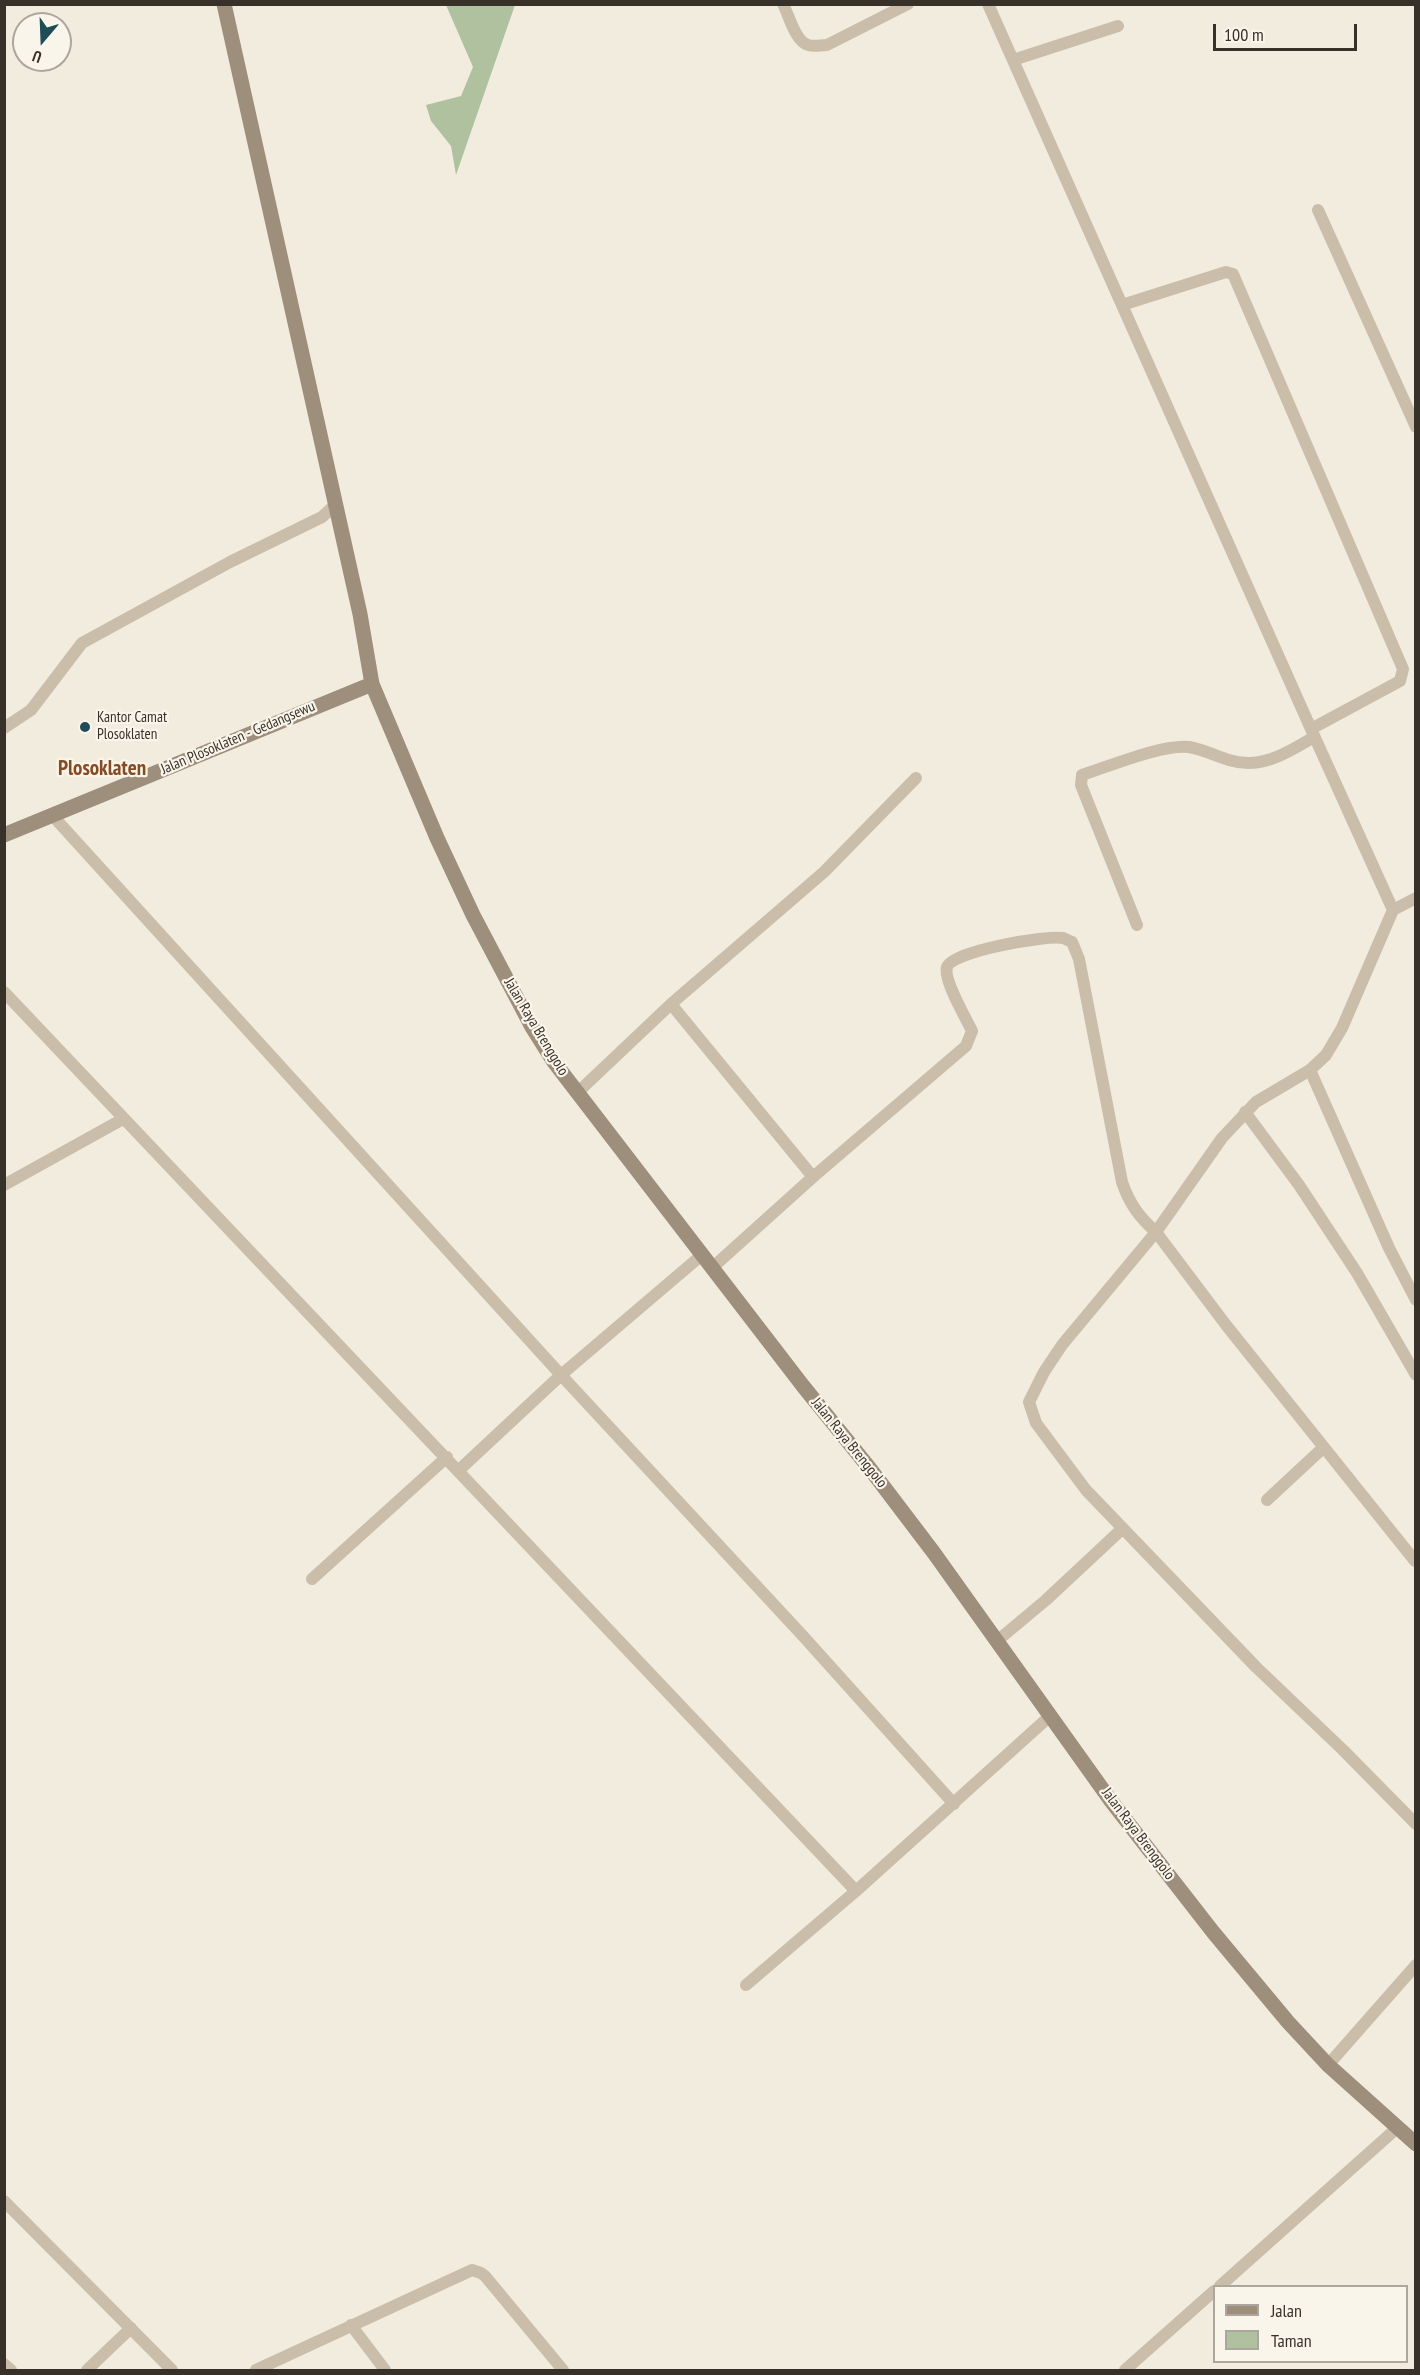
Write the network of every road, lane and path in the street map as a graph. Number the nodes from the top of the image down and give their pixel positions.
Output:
1 (224, 4) edge
2 (783, 4) edge
3 (908, 4) edge
4 (988, 4) edge
5 (1118, 26) dead end
6 (1013, 60) junction
7 (1318, 210) dead end
8 (1122, 304) junction
9 (1416, 427) edge
10 (335, 506) junction
11 (372, 684) junction
12 (4, 728) edge
13 (1312, 733) junction
14 (916, 778) dead end
15 (52, 815) junction
16 (4, 835) edge
17 (1416, 898) edge
18 (1393, 910) junction
19 (1137, 925) dead end
20 (4, 992) edge
21 (672, 1004) junction
22 (1310, 1070) junction
23 (577, 1093) junction
24 (1245, 1112) junction
25 (123, 1119) junction
26 (813, 1178) junction
27 (4, 1185) edge
28 (1156, 1232) junction
29 (703, 1254) junction
30 (713, 1268) junction
31 (1416, 1300) edge
32 (561, 1375) junction
33 (1416, 1375) edge
34 (1324, 1447) junction
35 (447, 1457) junction
36 (458, 1471) junction
37 (1267, 1500) dead end
38 (1122, 1529) junction
39 (1415, 1561) edge
40 (312, 1579) dead end
41 (997, 1641) junction
42 (1050, 1716) junction
43 (954, 1804) junction
44 (1416, 1824) edge
45 (856, 1891) junction
46 (1416, 1965) edge
47 (746, 1985) dead end
48 (1329, 2065) junction
49 (1397, 2128) junction
50 (1416, 2144) edge
51 (4, 2201) edge
52 (1221, 2285) edge
53 (1213, 2293) edge
54 (351, 2325) junction
55 (131, 2328) junction
56 (4, 2364) edge
57 (11, 2370) edge
58 (87, 2370) edge
59 (172, 2370) edge
60 (256, 2370) edge
61 (385, 2370) edge
62 (563, 2370) edge
63 (1125, 2370) edge

1 - 10 main road, Jalan Raya Brenggolo
2 - 3 street
4 - 6 street
5 - 6 street
6 - 8 street
7 - 9 street
8 - 13 street
8 - 13 street
10 - 11 main road, Jalan Raya Brenggolo
10 - 12 street
11 - 15 main road, Jalan Plosoklaten - Gedangsewu
11 - 23 main road, Jalan Raya Brenggolo
13 - 18 street
13 - 19 street
14 - 21 street
15 - 16 main road, Jalan Plosoklaten - Gedangsewu
15 - 32 street
17 - 18 street
18 - 22 street
20 - 25 street
21 - 23 street
21 - 26 street
22 - 24 street
22 - 31 street
23 - 29 main road, Jalan Raya Brenggolo
24 - 28 street
24 - 33 street
25 - 27 street
25 - 35 street
26 - 28 street
26 - 30 street
28 - 34 street
28 - 38 street
29 - 30 main road, Jalan Raya Brenggolo
29 - 32 street
30 - 41 main road, Jalan Raya Brenggolo
32 - 36 street
32 - 43 street
34 - 37 street
34 - 39 street
35 - 36 street
35 - 40 street
36 - 45 street
38 - 41 street
38 - 44 street
41 - 42 main road, Jalan Raya Brenggolo
42 - 43 street
42 - 48 main road, Jalan Raya Brenggolo
43 - 45 street
45 - 47 street
46 - 48 street
48 - 49 main road, Jalan Raya Brenggolo
49 - 50 main road, Jalan Raya Brenggolo
49 - 52 street
51 - 55 street
53 - 63 street
54 - 60 street
54 - 61 street
54 - 62 street
55 - 58 street
55 - 59 street
56 - 57 street

